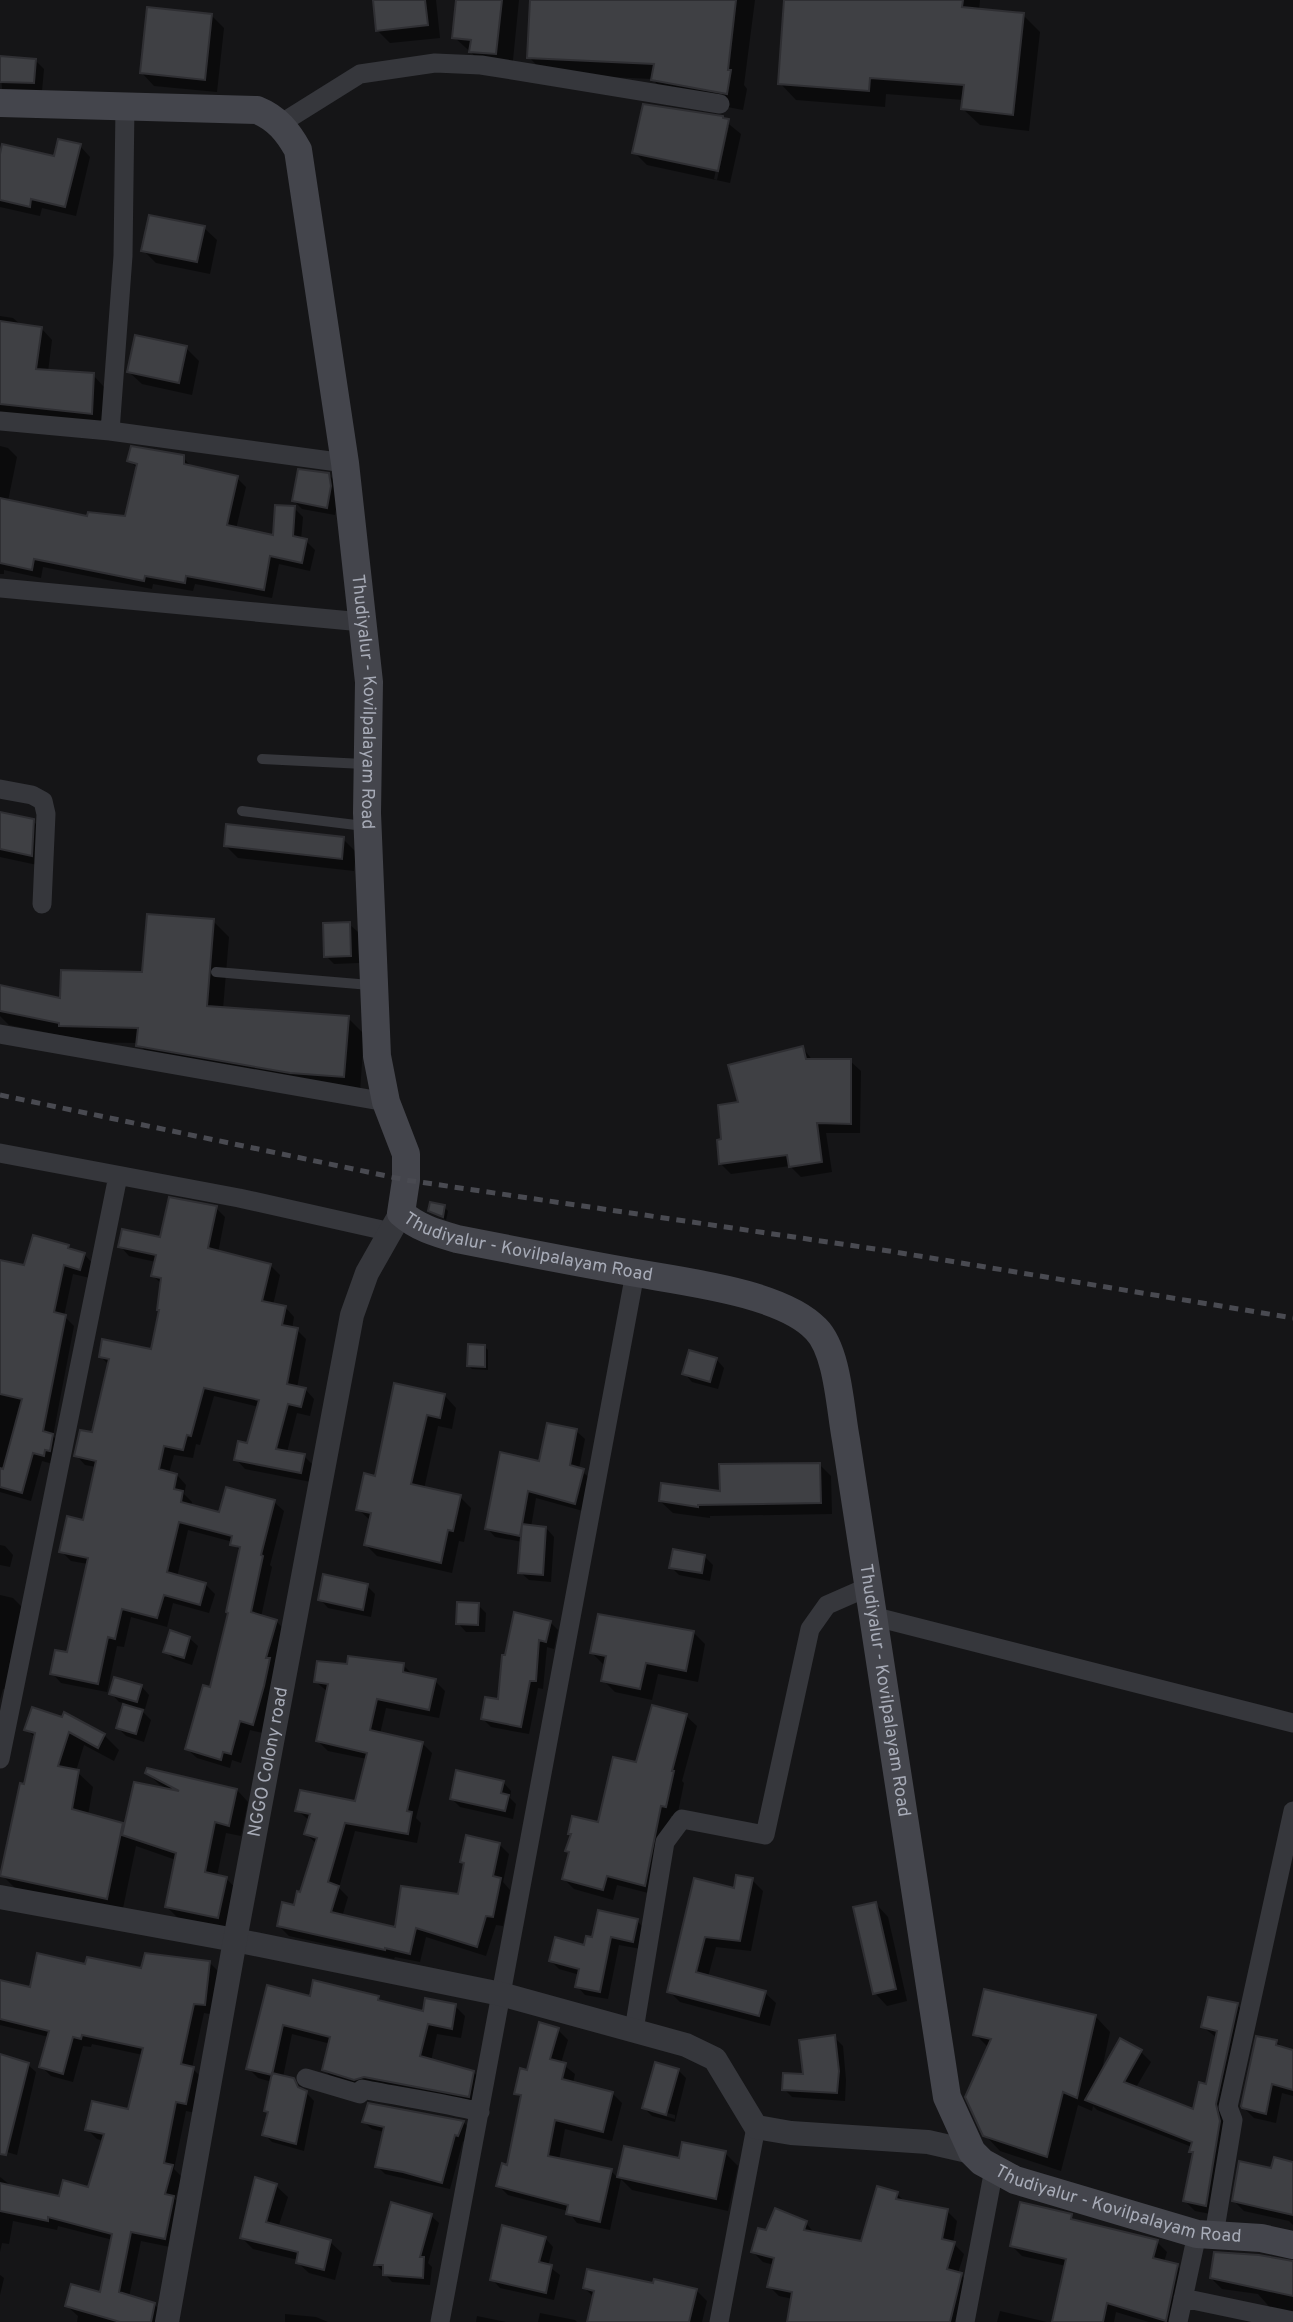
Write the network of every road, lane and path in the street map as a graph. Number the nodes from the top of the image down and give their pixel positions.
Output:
1 (0, 103) edge
2 (720, 104) dead end
3 (125, 106) junction
4 (280, 124) junction
5 (0, 421) edge
6 (110, 431) junction
7 (345, 463) junction
8 (0, 588) edge
9 (362, 621) junction
10 (262, 759) dead end
11 (368, 764) junction
12 (0, 789) edge
13 (242, 811) dead end
14 (368, 827) junction
15 (42, 904) dead end
16 (216, 972) dead end
17 (374, 985) junction
18 (0, 1034) edge
19 (386, 1102) junction
20 (0, 1153) edge
21 (118, 1177) junction
22 (396, 1222) junction
23 (635, 1273) junction
24 (868, 1587) junction
25 (872, 1616) junction
26 (1293, 1723) edge
27 (0, 1759) edge
28 (1293, 1811) edge
29 (0, 1898) edge
30 (235, 1940) junction
31 (501, 1994) junction
32 (634, 2030) junction
33 (306, 2078) dead end
34 (480, 2112) junction
35 (756, 2127) junction
36 (983, 2160) junction
37 (1206, 2235) junction
38 (1293, 2245) edge
39 (1183, 2298) junction
40 (1293, 2321) edge
41 (167, 2322) edge
42 (440, 2322) edge
43 (719, 2322) edge
44 (965, 2322) edge
45 (1178, 2322) edge

1 - 3 main road
2 - 4 street
3 - 4 main road
3 - 6 street
4 - 7 main road, Thudiyalur - Kovilpalayam Road
5 - 6 street
6 - 7 street
7 - 9 main road, Thudiyalur - Kovilpalayam Road
8 - 9 street
9 - 11 main road, Thudiyalur - Kovilpalayam Road
10 - 11 lane
11 - 14 main road, Thudiyalur - Kovilpalayam Road
12 - 15 street
13 - 14 lane
14 - 17 main road, Thudiyalur - Kovilpalayam Road
16 - 17 lane
17 - 19 main road, Thudiyalur - Kovilpalayam Road
18 - 19 street
19 - 22 main road, Thudiyalur - Kovilpalayam Road
20 - 21 street
21 - 22 street
21 - 27 street
22 - 23 main road, Thudiyalur - Kovilpalayam Road
22 - 30 street, NGGO Colony road
23 - 24 main road, Thudiyalur - Kovilpalayam Road
23 - 31 street
24 - 25 main road, Thudiyalur - Kovilpalayam Road
24 - 32 street
25 - 26 street
25 - 36 main road, Thudiyalur - Kovilpalayam Road
28 - 37 street
29 - 30 street
30 - 31 street
30 - 41 street, NGGO Colony road
31 - 32 street
31 - 34 street
32 - 35 street
33 - 34 street
34 - 42 street
35 - 36 street
35 - 43 street
36 - 37 main road, Thudiyalur - Kovilpalayam Road
36 - 44 street
37 - 38 main road, Thudiyalur - Kovilpalayam Road
37 - 39 street
39 - 40 street
39 - 45 street

